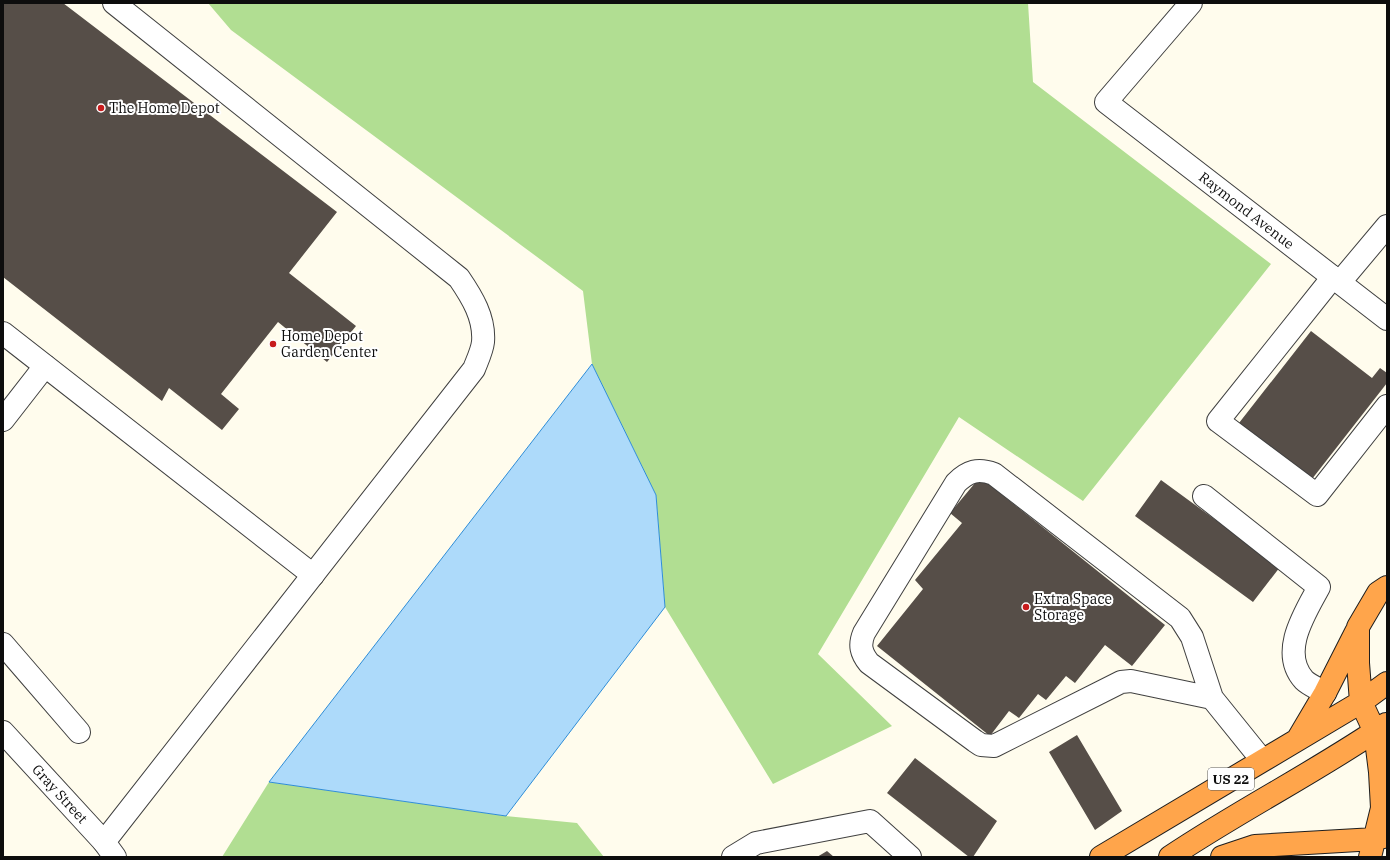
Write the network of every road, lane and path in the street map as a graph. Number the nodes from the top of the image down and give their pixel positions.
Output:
1 (114, 3) edge
2 (1191, 3) edge
3 (1387, 226) edge
4 (1337, 280) junction
5 (1387, 319) edge
6 (3, 333) edge
7 (45, 366) junction
8 (1387, 406) edge
9 (3, 420) edge
10 (1204, 496) dead end
11 (313, 575) junction
12 (1387, 587) edge
13 (1358, 627) junction
14 (3, 644) edge
15 (1387, 683) edge
16 (1325, 692) junction
17 (1212, 698) junction
18 (1361, 702) junction
19 (3, 732) edge
20 (79, 732) dead end
21 (1383, 734) edge
22 (1297, 739) junction
23 (1262, 760) junction
24 (1377, 844) edge
25 (110, 850) edge
26 (1297, 850) edge
27 (733, 857) edge
28 (910, 857) edge
29 (1101, 857) edge
30 (1170, 857) edge
31 (1222, 857) edge

1 - 11 lane
2 - 4 lane, Raymond Avenue
3 - 4 lane
4 - 5 lane, Raymond Avenue
4 - 8 lane
6 - 7 lane
7 - 9 lane
7 - 11 lane
10 - 16 lane
11 - 25 lane
12 - 13 highway
13 - 16 highway
13 - 18 highway
14 - 20 lane
15 - 18 highway, US 22
16 - 22 highway
17 - 17 lane
17 - 23 lane
18 - 21 highway
18 - 22 highway, US 22
19 - 25 lane, Gray Street
21 - 24 highway
21 - 30 highway, US 22
22 - 23 highway, US 22
23 - 29 highway, US 22
24 - 26 highway
26 - 31 highway
27 - 28 lane

